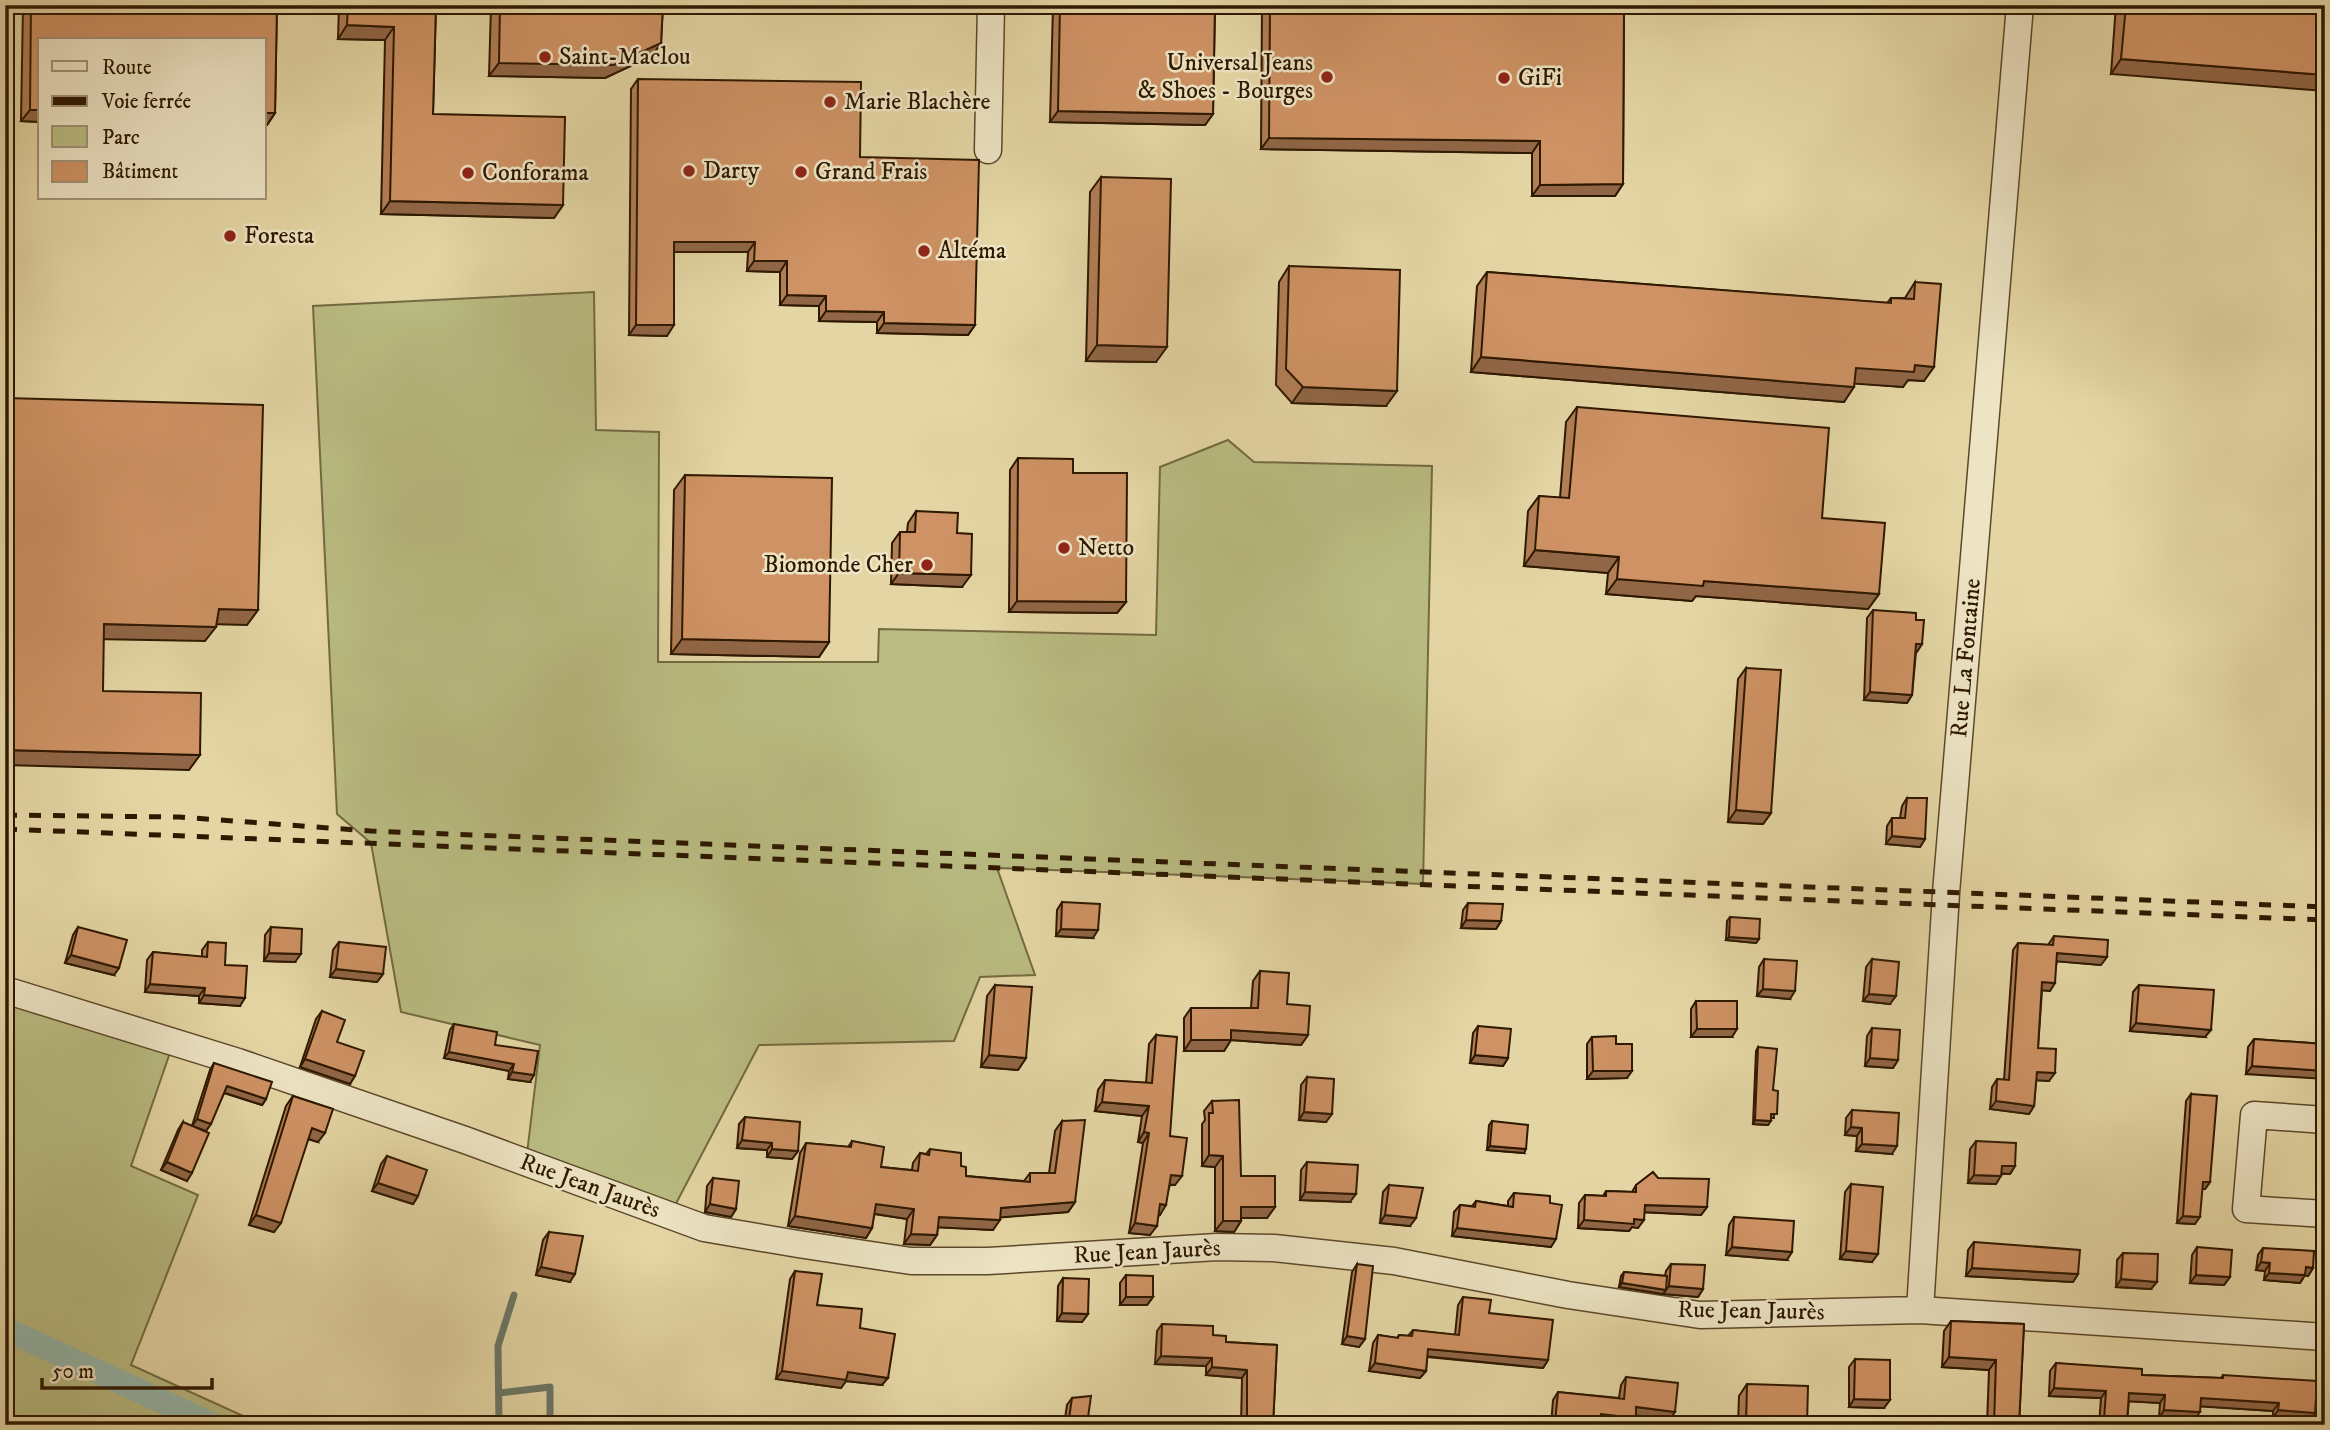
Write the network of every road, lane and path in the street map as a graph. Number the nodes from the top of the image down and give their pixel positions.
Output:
1 (991, 5) edge
2 (2020, 5) edge
3 (988, 150) dead end
4 (5, 990) edge
5 (2325, 1120) edge
6 (2325, 1214) edge
7 (1920, 1310) junction
8 (2325, 1338) edge

1 - 3 street
2 - 7 street, Rue La Fontaine
4 - 7 street, Rue Jean Jaurès
5 - 6 street
7 - 8 street, Rue Jean Jaurès

